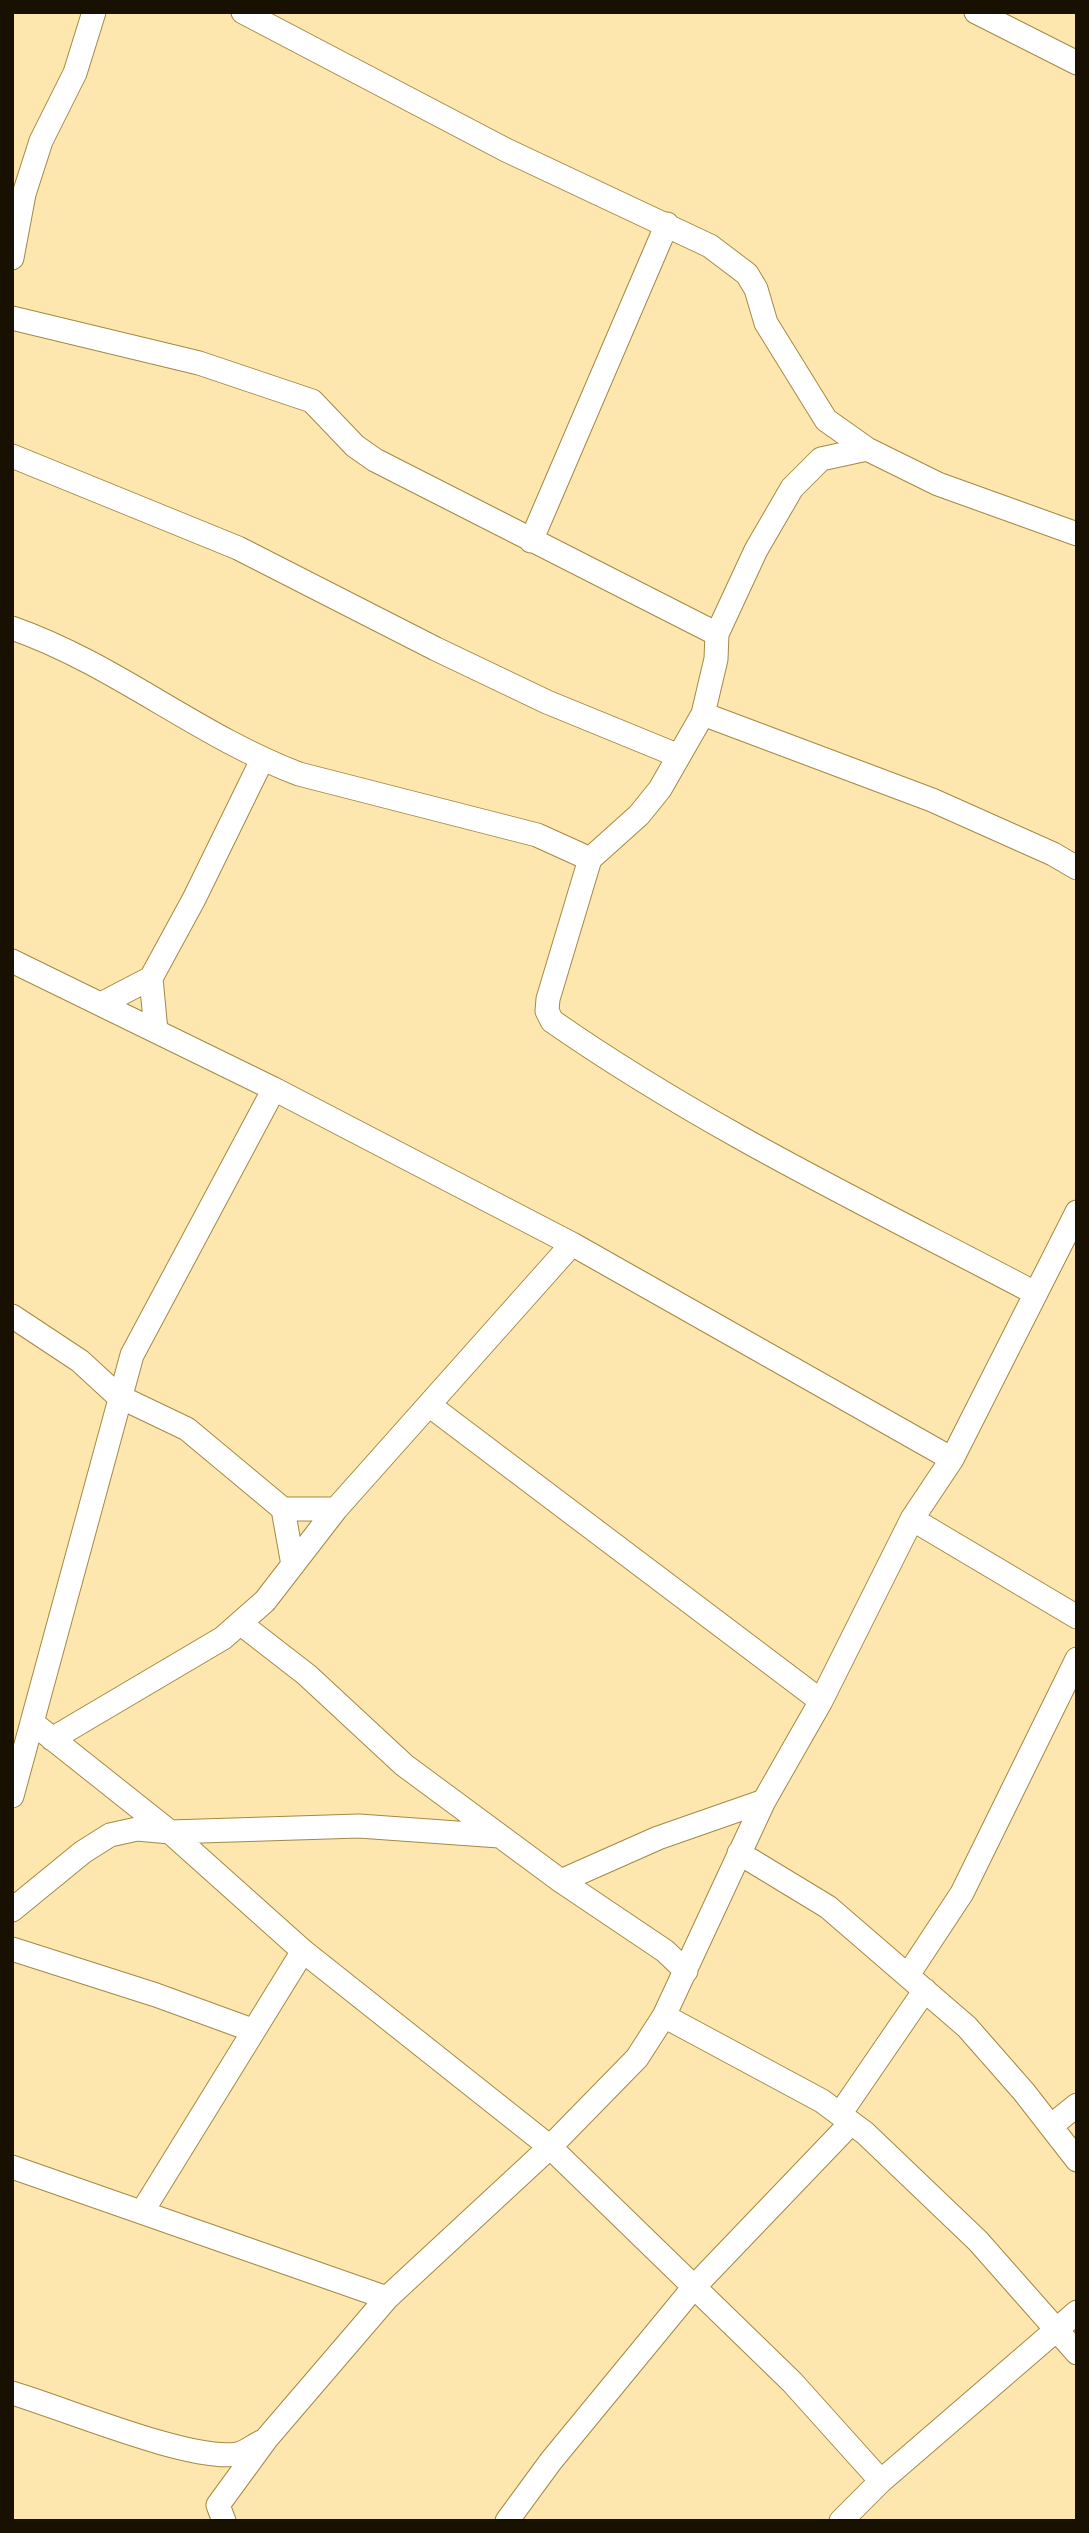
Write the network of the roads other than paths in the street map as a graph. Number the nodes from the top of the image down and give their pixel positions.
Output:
1 (94, 12) edge
2 (243, 12) edge
3 (976, 12) edge
4 (1017, 21) edge
5 (1077, 63) edge
6 (667, 224) junction
7 (12, 258) edge
8 (12, 318) edge
9 (867, 449) junction
10 (12, 456) edge
11 (1077, 534) edge
12 (531, 541) junction
13 (12, 628) edge
14 (717, 634) junction
15 (703, 715) junction
16 (679, 756) junction
17 (262, 760) junction
18 (590, 859) junction
19 (1077, 868) edge
20 (12, 961) edge
21 (151, 978) junction
22 (101, 1004) junction
23 (156, 1031) junction
24 (274, 1089) junction
25 (1077, 1212) edge
26 (572, 1244) junction
27 (1035, 1293) junction
28 (12, 1316) edge
29 (118, 1396) junction
30 (429, 1405) junction
31 (952, 1459) junction
32 (336, 1508) junction
33 (283, 1509) junction
34 (912, 1519) junction
35 (293, 1565) junction
36 (1077, 1617) edge
37 (240, 1623) junction
38 (1077, 1659) edge
39 (821, 1701) junction
40 (43, 1731) junction
41 (12, 1796) edge
42 (764, 1801) junction
43 (170, 1832) junction
44 (499, 1836) junction
45 (739, 1853) junction
46 (561, 1881) junction
47 (12, 1909) edge
48 (12, 1949) edge
49 (303, 1951) junction
50 (686, 1971) junction
51 (917, 1982) junction
52 (664, 2016) junction
53 (252, 2030) junction
54 (1077, 2105) edge
55 (845, 2119) junction
56 (1051, 2126) junction
57 (550, 2147) junction
58 (1077, 2160) edge
59 (12, 2167) edge
60 (142, 2212) junction
61 (694, 2287) junction
62 (387, 2298) junction
63 (1077, 2312) edge
64 (1058, 2328) junction
65 (1077, 2353) edge
66 (12, 2393) edge
67 (267, 2438) junction
68 (198, 2452) junction
69 (881, 2481) junction
70 (232, 2485) junction
71 (224, 2521) edge
72 (507, 2521) edge
73 (841, 2521) edge

1 - 7 street
2 - 6 street
3 - 4 street
4 - 5 street
6 - 9 street
6 - 12 street
8 - 12 street
9 - 11 street
9 - 14 street
10 - 16 street
12 - 14 street
13 - 17 street
14 - 15 street
15 - 16 street
15 - 19 street
16 - 18 street
17 - 18 street
17 - 21 street
18 - 27 street
20 - 22 street
21 - 22 street
21 - 23 street
22 - 23 street
23 - 24 street
24 - 26 street
24 - 29 street
25 - 27 street
26 - 30 street
26 - 31 street
27 - 31 street
28 - 29 street
29 - 33 street
29 - 40 street
30 - 32 street
30 - 39 street
31 - 34 street
32 - 33 street
32 - 35 street
33 - 35 street
34 - 36 street
34 - 39 street
35 - 37 street
37 - 40 street
37 - 44 street
38 - 51 street
39 - 42 street
40 - 41 street
40 - 43 street
42 - 45 street
42 - 46 street
43 - 44 street
43 - 47 street
43 - 49 street
44 - 46 street
45 - 50 street
45 - 51 street
46 - 50 street
48 - 53 street
49 - 53 street
49 - 57 street
50 - 52 street
51 - 55 street
51 - 56 street
52 - 55 street
52 - 57 street
53 - 60 street
54 - 56 street
55 - 61 street
55 - 64 street
56 - 58 street
57 - 61 street
57 - 62 street
59 - 60 street
60 - 62 street
61 - 69 street
61 - 72 street
62 - 67 street
63 - 64 street
64 - 65 street
64 - 69 street
66 - 68 street
67 - 68 street
67 - 70 street
68 - 70 street
69 - 73 street
70 - 71 street

